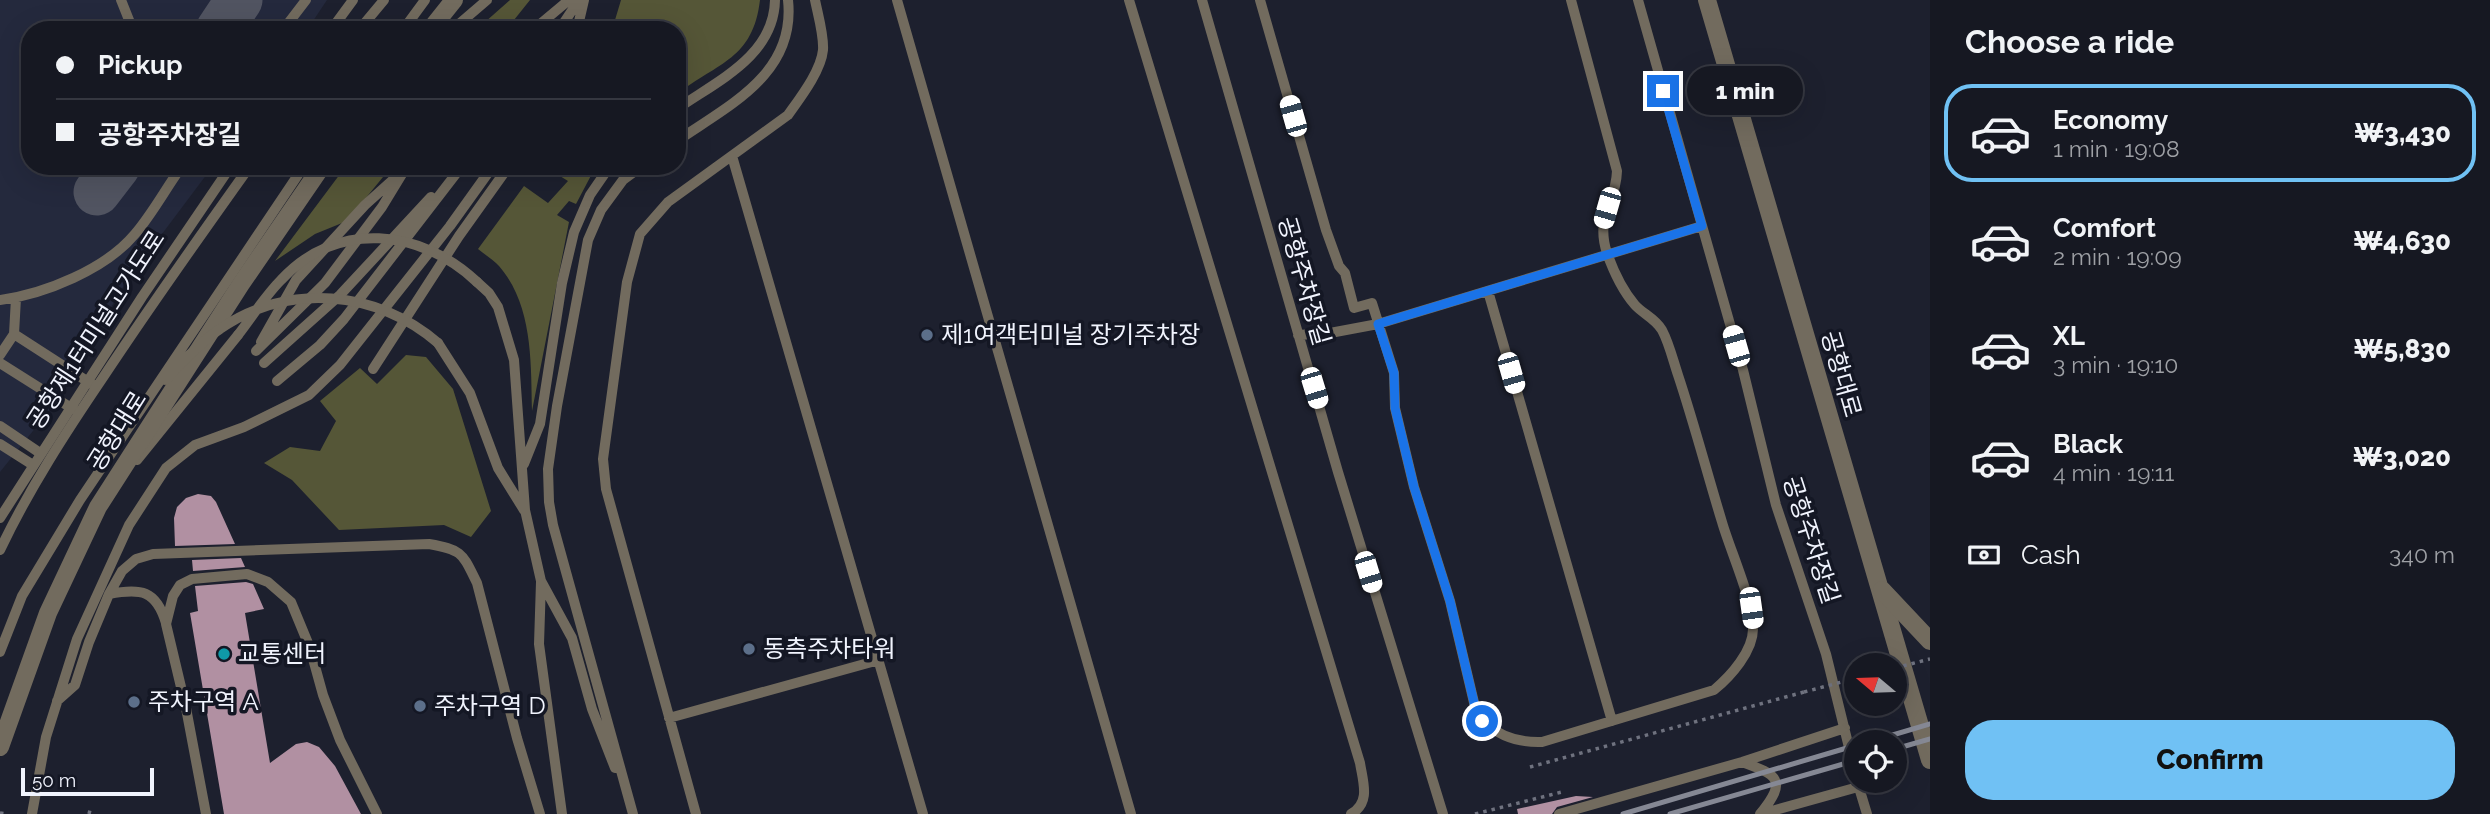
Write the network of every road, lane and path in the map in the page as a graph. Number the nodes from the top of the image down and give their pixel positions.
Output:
1 (121, 0) edge
2 (306, 0) edge
3 (353, 0) edge
4 (384, 0) edge
5 (425, 0) edge
6 (454, 0) edge
7 (487, 0) edge
8 (581, 0) edge
9 (775, 0) edge
10 (788, 0) edge
11 (815, 0) edge
12 (897, 0) edge
13 (1129, 0) edge
14 (1202, 0) edge
15 (1260, 0) edge
16 (1571, 0) edge
17 (1638, 0) edge
18 (1707, 0) edge
19 (571, 5) edge
20 (129, 21) edge
21 (290, 21) edge
22 (338, 21) edge
23 (366, 21) edge
24 (410, 21) edge
25 (437, 21) edge
26 (462, 21) edge
27 (547, 21) edge
28 (578, 21) edge
29 (686, 103) edge
30 (686, 135) edge
31 (732, 156) junction
32 (174, 175) edge
33 (176, 175) edge
34 (225, 175) edge
35 (244, 175) edge
36 (298, 175) edge
37 (316, 175) edge
38 (397, 175) edge
39 (401, 175) edge
40 (453, 175) edge
41 (454, 175) edge
42 (487, 175) edge
43 (503, 175) edge
44 (604, 175) edge
45 (630, 175) edge
46 (172, 181) junction
47 (1702, 226) junction
48 (1608, 255) junction
49 (1488, 291) junction
50 (16, 298) junction
51 (0, 300) edge
52 (1378, 324) junction
53 (14, 334) junction
54 (1298, 335) junction
55 (0, 355) edge
56 (0, 363) edge
57 (264, 363) dead end
58 (373, 369) dead end
59 (277, 381) dead end
60 (96, 387) junction
61 (153, 391) junction
62 (79, 413) junction
63 (0, 426) edge
64 (0, 444) edge
65 (40, 453) junction
66 (33, 465) junction
67 (522, 468) junction
68 (0, 505) edge
69 (98, 507) junction
70 (525, 510) junction
71 (17, 515) junction
72 (0, 518) edge
73 (0, 550) edge
74 (541, 581) junction
75 (1882, 590) junction
76 (109, 594) junction
77 (166, 624) junction
78 (1930, 641) edge
79 (0, 652) edge
80 (1930, 659) edge
81 (878, 660) junction
82 (1908, 665) edge
83 (1844, 681) edge
84 (57, 701) junction
85 (669, 718) junction
86 (1612, 721) junction
87 (1845, 728) joint
88 (0, 747) edge
89 (1930, 760) edge
90 (1742, 762) junction
91 (1530, 768) dead end
92 (1844, 786) edge
93 (1562, 792) dead end
94 (1860, 793) edge
95 (1488, 812) edge
96 (0, 813) edge
97 (7, 814) edge
98 (32, 814) edge
99 (206, 814) edge
100 (377, 814) edge
101 (540, 814) edge
102 (562, 814) edge
103 (633, 814) edge
104 (696, 814) edge
105 (923, 814) edge
106 (1132, 814) edge
107 (1351, 814) edge
108 (1443, 814) edge
109 (1475, 814) edge
110 (1559, 814) edge
111 (1760, 814) edge
112 (1867, 814) edge

1 - 20 lane
2 - 21 lane
3 - 22 lane
4 - 23 lane
5 - 24 lane
6 - 25 street
7 - 26 lane
8 - 19 lane
8 - 28 lane
9 - 29 lane
10 - 30 lane
11 - 31 lane
12 - 106 lane
13 - 107 lane
14 - 54 lane, 공항주차장길
15 - 52 lane
16 - 48 lane
17 - 47 lane, 공항주차장길
18 - 75 street, 공항대로
19 - 27 lane
31 - 81 lane
31 - 85 lane
32 - 46 lane
33 - 46 lane
34 - 65 lane, 공항제1터미널고가도로, bridge
35 - 60 lane
36 - 61 lane, bridge
37 - 69 street, 공항대로
38 - 39 lane
40 - 57 lane
41 - 59 lane
42 - 84 lane
43 - 58 lane
44 - 67 lane
45 - 103 lane
46 - 50 lane
47 - 48 lane
47 - 87 lane, 공항주차장길
48 - 49 lane
48 - 86 lane
49 - 52 lane
49 - 86 lane
50 - 51 lane
50 - 53 lane
52 - 54 lane
52 - 86 lane
53 - 55 lane
53 - 60 lane
54 - 108 lane, 공항주차장길
56 - 62 lane
60 - 62 lane
61 - 70 lane, bridge
61 - 79 lane, bridge
62 - 71 lane
63 - 65 lane
64 - 66 lane
65 - 66 lane, 공항제1터미널고가도로, bridge
66 - 72 lane, 공항제1터미널고가도로, bridge
67 - 69 lane, bridge
67 - 70 lane
68 - 71 lane
69 - 88 street, 공항대로
70 - 74 lane
71 - 73 lane
74 - 102 lane
74 - 103 lane
75 - 78 street
75 - 89 street, 공항대로
76 - 77 lane
76 - 84 lane
76 - 101 lane
77 - 99 lane
77 - 100 lane
80 - 82 path, bridge
81 - 85 lane
81 - 105 lane
83 - 91 path, bridge
84 - 98 lane
85 - 104 lane
87 - 90 lane
90 - 110 lane
90 - 111 lane
92 - 111 lane
93 - 95 path
94 - 112 lane, 공항주차장길
95 - 109 path
96 - 97 path

